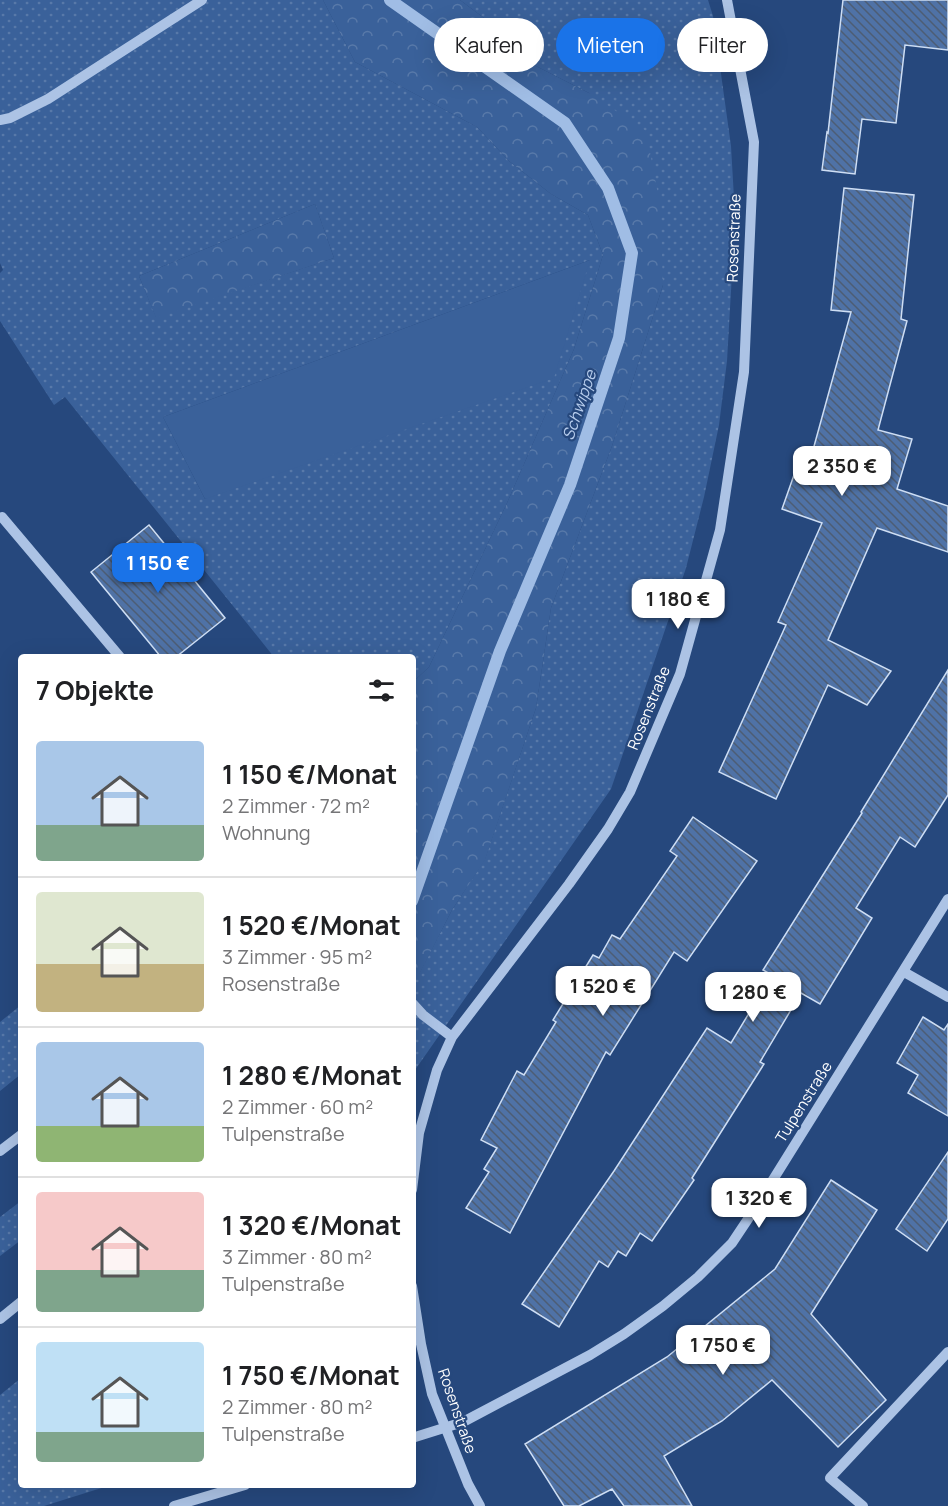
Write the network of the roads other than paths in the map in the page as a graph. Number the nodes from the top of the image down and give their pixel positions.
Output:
1 (202, 0) edge
2 (727, 0) edge
3 (0, 120) edge
4 (2, 517) dead end
5 (117, 654) edge
6 (948, 899) edge
7 (904, 972) junction
8 (948, 997) edge
9 (416, 1007) edge
10 (452, 1037) junction
11 (18, 1137) edge
12 (0, 1151) edge
13 (416, 1157) edge
14 (18, 1304) edge
15 (416, 1312) edge
16 (0, 1319) edge
17 (948, 1352) edge
18 (446, 1428) junction
19 (416, 1437) edge
20 (235, 1488) edge
21 (174, 1506) edge
22 (480, 1506) edge
23 (863, 1506) edge

1 - 3 street
2 - 10 street, Rosenstraße
4 - 5 street
6 - 7 street, Tulpenstraße
7 - 8 street
7 - 18 street, Tulpenstraße
9 - 10 street
10 - 13 street, Rosenstraße
11 - 12 street
14 - 16 street
15 - 18 street, Rosenstraße
17 - 23 street
18 - 19 street, Tulpenstraße
18 - 22 street, Rosenstraße
20 - 21 street

